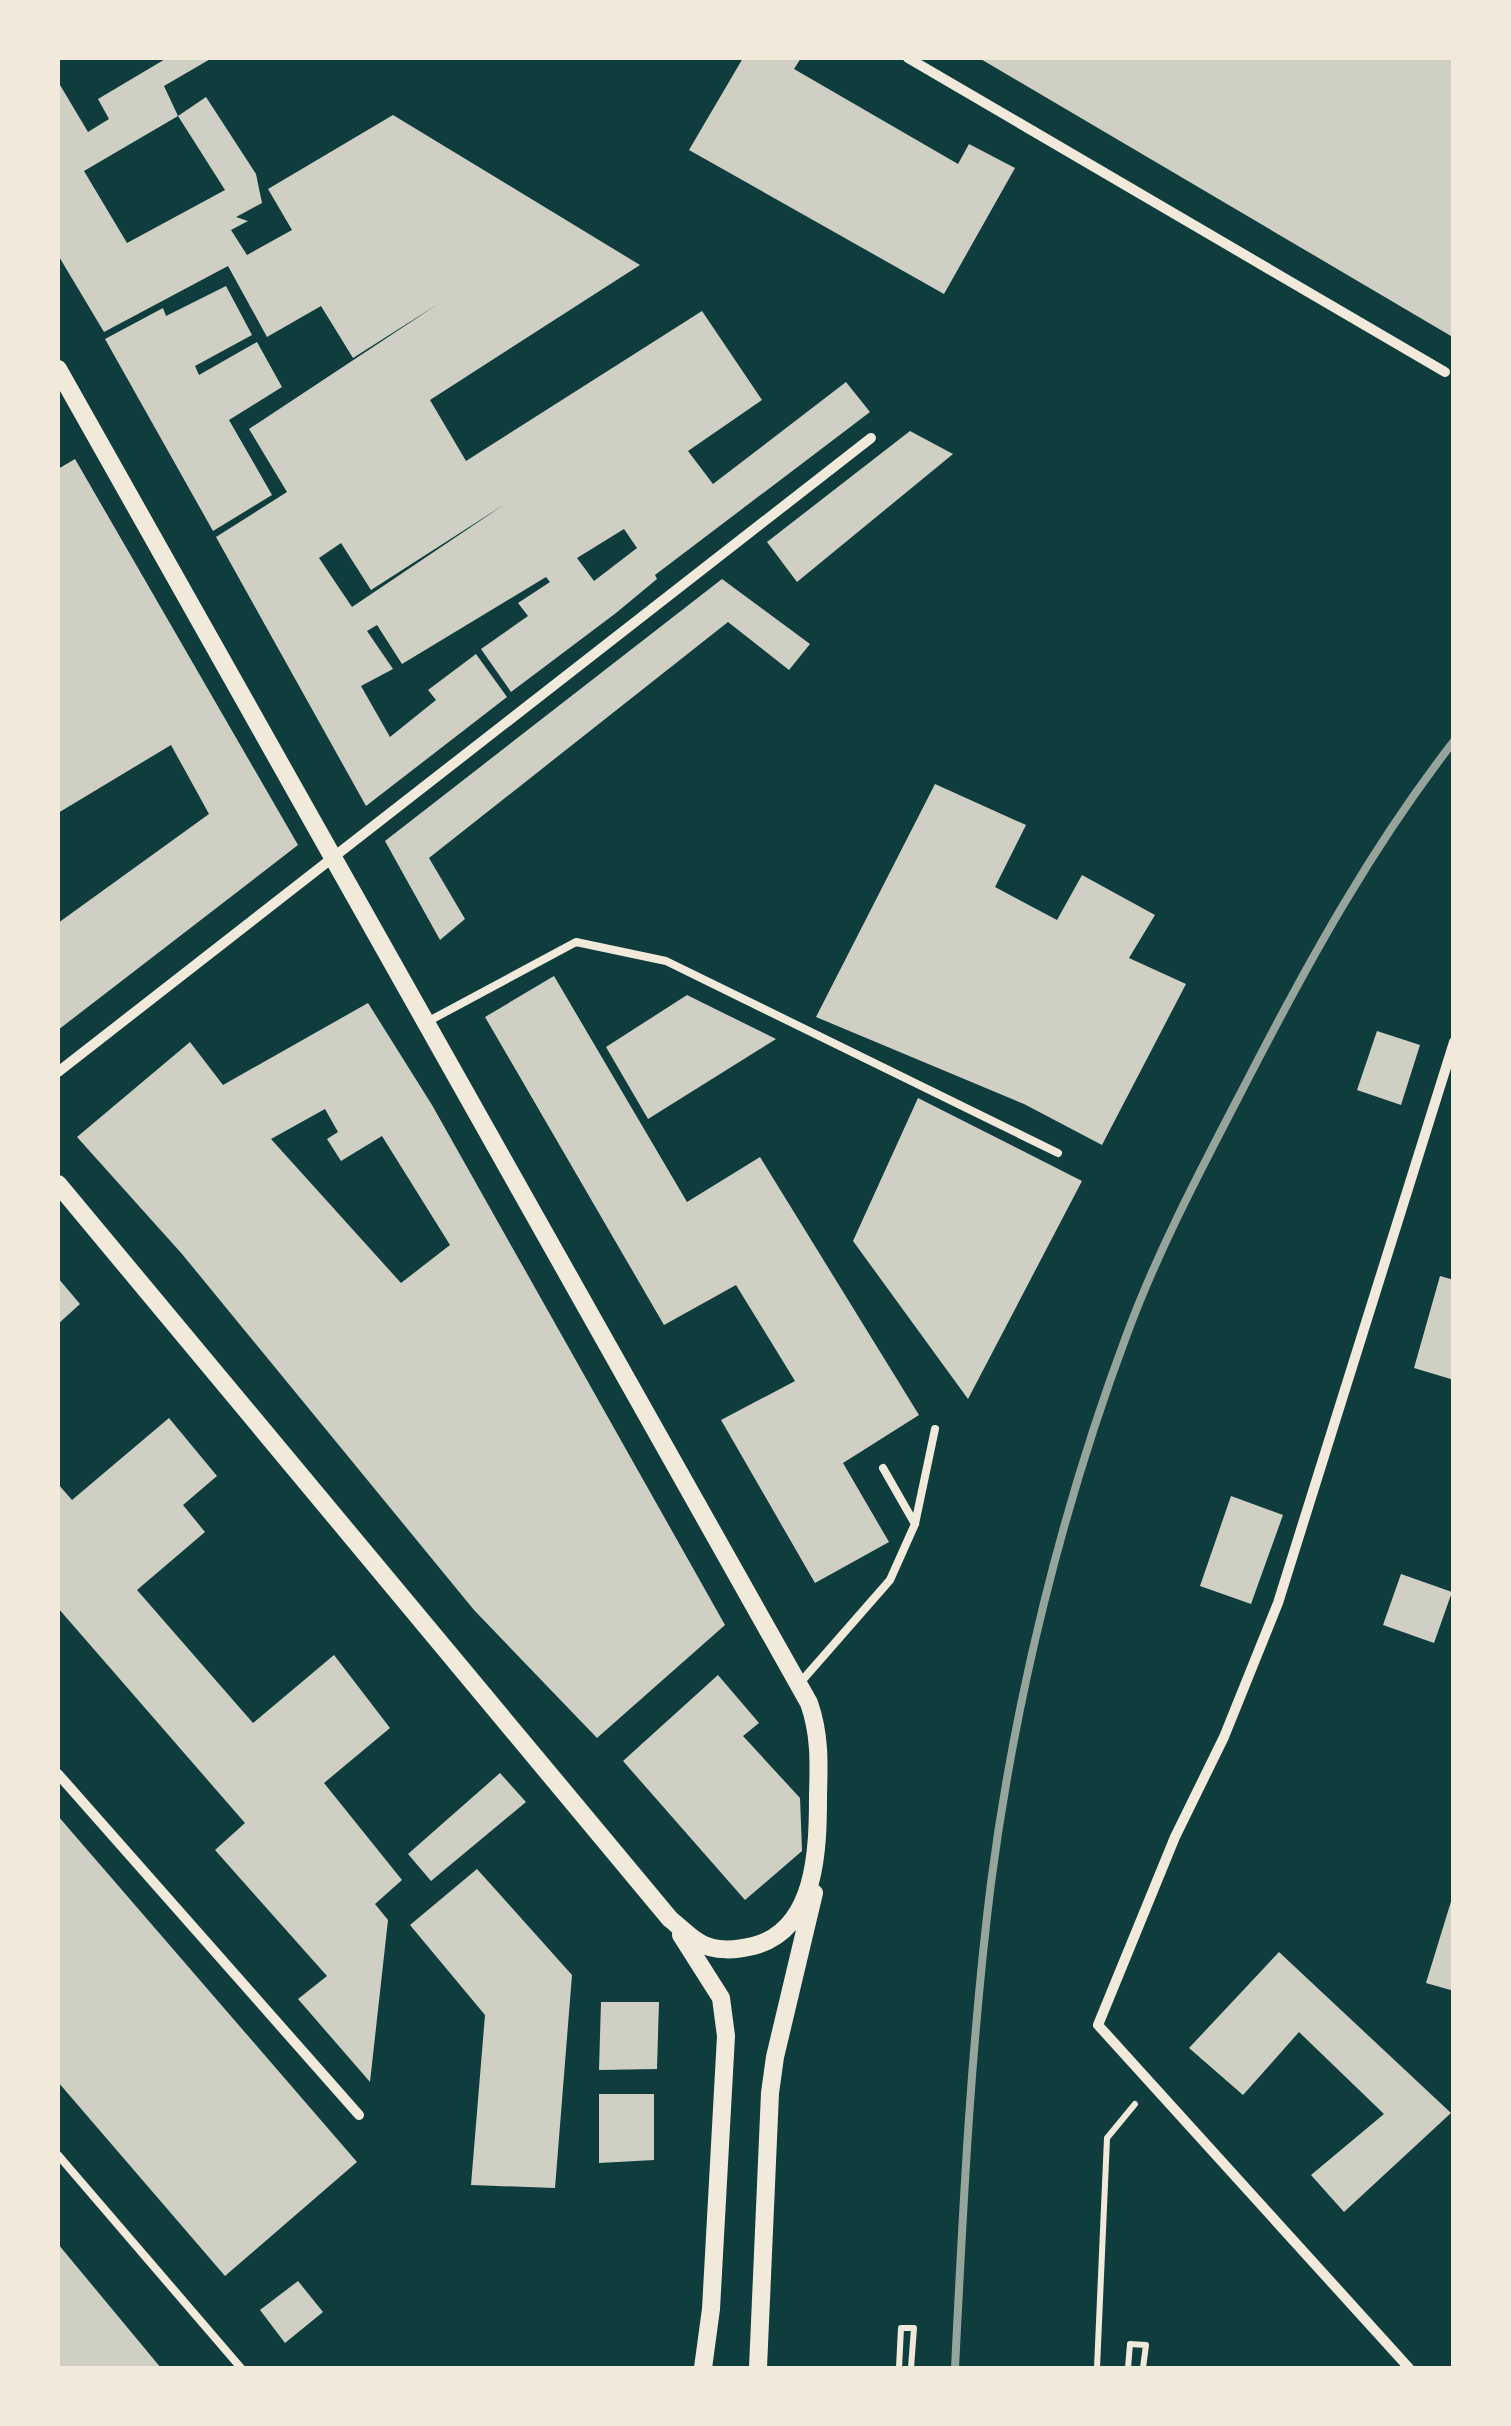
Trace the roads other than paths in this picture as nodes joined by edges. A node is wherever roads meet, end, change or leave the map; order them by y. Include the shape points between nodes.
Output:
1 (908, 58) edge
2 (58, 369) edge
3 (1445, 372) dead end
4 (872, 438) dead end
5 (334, 856) junction
6 (427, 1022) junction
7 (1454, 1042) edge
8 (58, 1072) edge
9 (1058, 1153) dead end
10 (58, 1184) edge
11 (935, 1429) dead end
12 (882, 1468) dead end
13 (914, 1524) junction
14 (800, 1684) junction
15 (58, 1774) edge
16 (818, 1853) junction
17 (670, 1919) junction
18 (359, 2115) dead end
19 (58, 2155) edge
20 (241, 2368) edge
21 (703, 2368) edge
22 (758, 2368) edge
23 (1409, 2368) edge

1 - 3 street
2 - 5 street
4 - 5 street
5 - 6 street
5 - 8 street
6 - 9 lane via 576,942 666,961
6 - 14 street
7 - 23 street via 1278,1603 1098,2025
10 - 17 street
11 - 13 lane
12 - 13 lane
13 - 14 lane via 890,1580
14 - 16 street via 818,1726
15 - 18 street
16 - 17 street via 792,1922 767,1942 736,1950 702,1945
16 - 22 street via 770,2093
17 - 21 street via 721,1998 726,2036
19 - 20 lane

